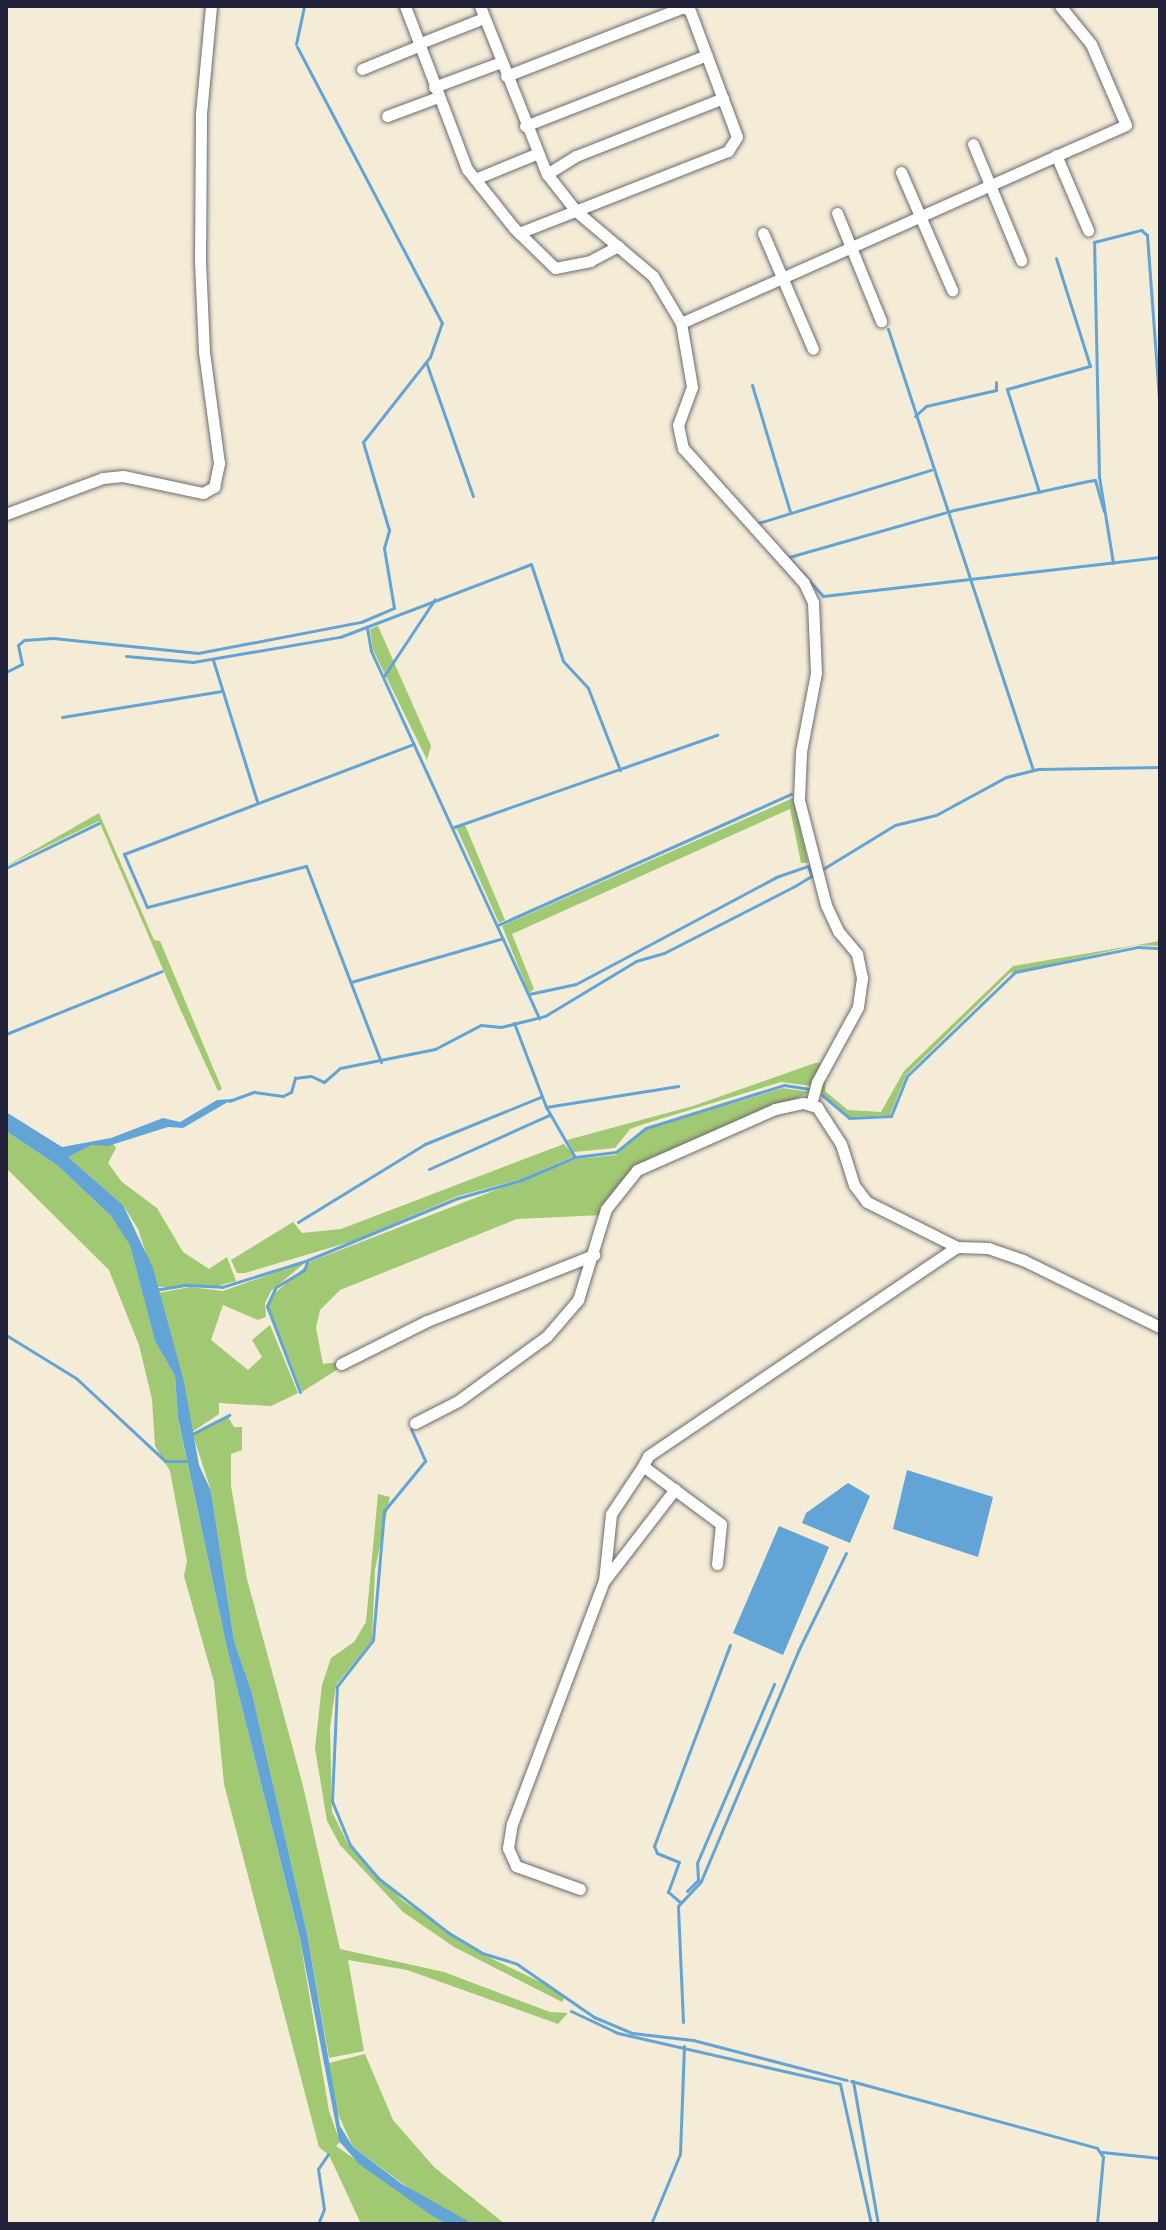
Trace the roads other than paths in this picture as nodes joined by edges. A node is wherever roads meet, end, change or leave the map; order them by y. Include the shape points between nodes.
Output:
1 (211, 6) edge
2 (405, 6) edge
3 (1060, 6) edge
4 (482, 12) edge
5 (418, 45) junction
6 (707, 55) junction
7 (501, 62) junction
8 (362, 69) dead end
9 (506, 76) junction
10 (436, 92) junction
11 (723, 98) junction
12 (387, 116) dead end
13 (525, 126) junction
14 (973, 144) dead end
15 (536, 154) junction
16 (1056, 155) junction
17 (901, 172) dead end
18 (547, 174) junction
19 (475, 179) junction
20 (990, 184) junction
21 (576, 211) junction
22 (837, 213) dead end
23 (920, 215) junction
24 (1088, 230) dead end
25 (519, 233) junction
26 (763, 233) dead end
27 (618, 246) junction
28 (851, 247) junction
29 (1021, 260) dead end
30 (782, 277) junction
31 (952, 290) dead end
32 (881, 321) dead end
33 (681, 323) junction
34 (813, 349) dead end
35 (6, 514) edge
36 (811, 1104) junction
37 (957, 1247) junction
38 (594, 1255) junction
39 (1160, 1327) edge
40 (341, 1364) dead end
41 (415, 1423) dead end
42 (643, 1466) junction
43 (675, 1489) junction
44 (717, 1564) dead end
45 (604, 1581) junction
46 (580, 1889) dead end

1 - 35 street via 201,114 200,262 204,352 219,463 214,487 203,493 123,476 103,478
2 - 5 street
3 - 16 street via 1091,44 1126,125
4 - 5 street
4 - 7 street
5 - 8 street
5 - 10 street
6 - 9 street via 690,11 682,7
6 - 11 street
6 - 13 street
7 - 9 street
7 - 10 street
9 - 13 street
10 - 12 street
10 - 19 street
11 - 18 street via 576,156
11 - 21 street via 737,137 728,151
13 - 15 street
14 - 20 street
15 - 18 street
15 - 19 street
16 - 20 street
16 - 24 street
17 - 23 street
18 - 21 street
19 - 25 street
20 - 23 street
20 - 29 street
21 - 25 street
21 - 27 street
22 - 28 street
23 - 28 street
23 - 31 street
25 - 27 street via 555,268 590,261
26 - 30 street
27 - 33 street via 653,276
28 - 30 street
28 - 32 street
30 - 33 street
30 - 34 street
33 - 36 street via 692,387 678,425 683,448 804,583 813,602 816,673 797,783 817,872 834,924 861,963 862,990
36 - 37 street via 836,1134 854,1185 867,1202
36 - 38 street via 775,1109 637,1170 606,1209
37 - 39 street via 988,1248 1023,1260
37 - 42 street via 652,1451
38 - 40 street via 427,1321
38 - 41 street via 578,1300 547,1336 458,1401
42 - 43 street
42 - 45 street via 611,1514
43 - 44 street via 721,1524
43 - 45 street
45 - 46 street via 518,1806 508,1848 516,1866

